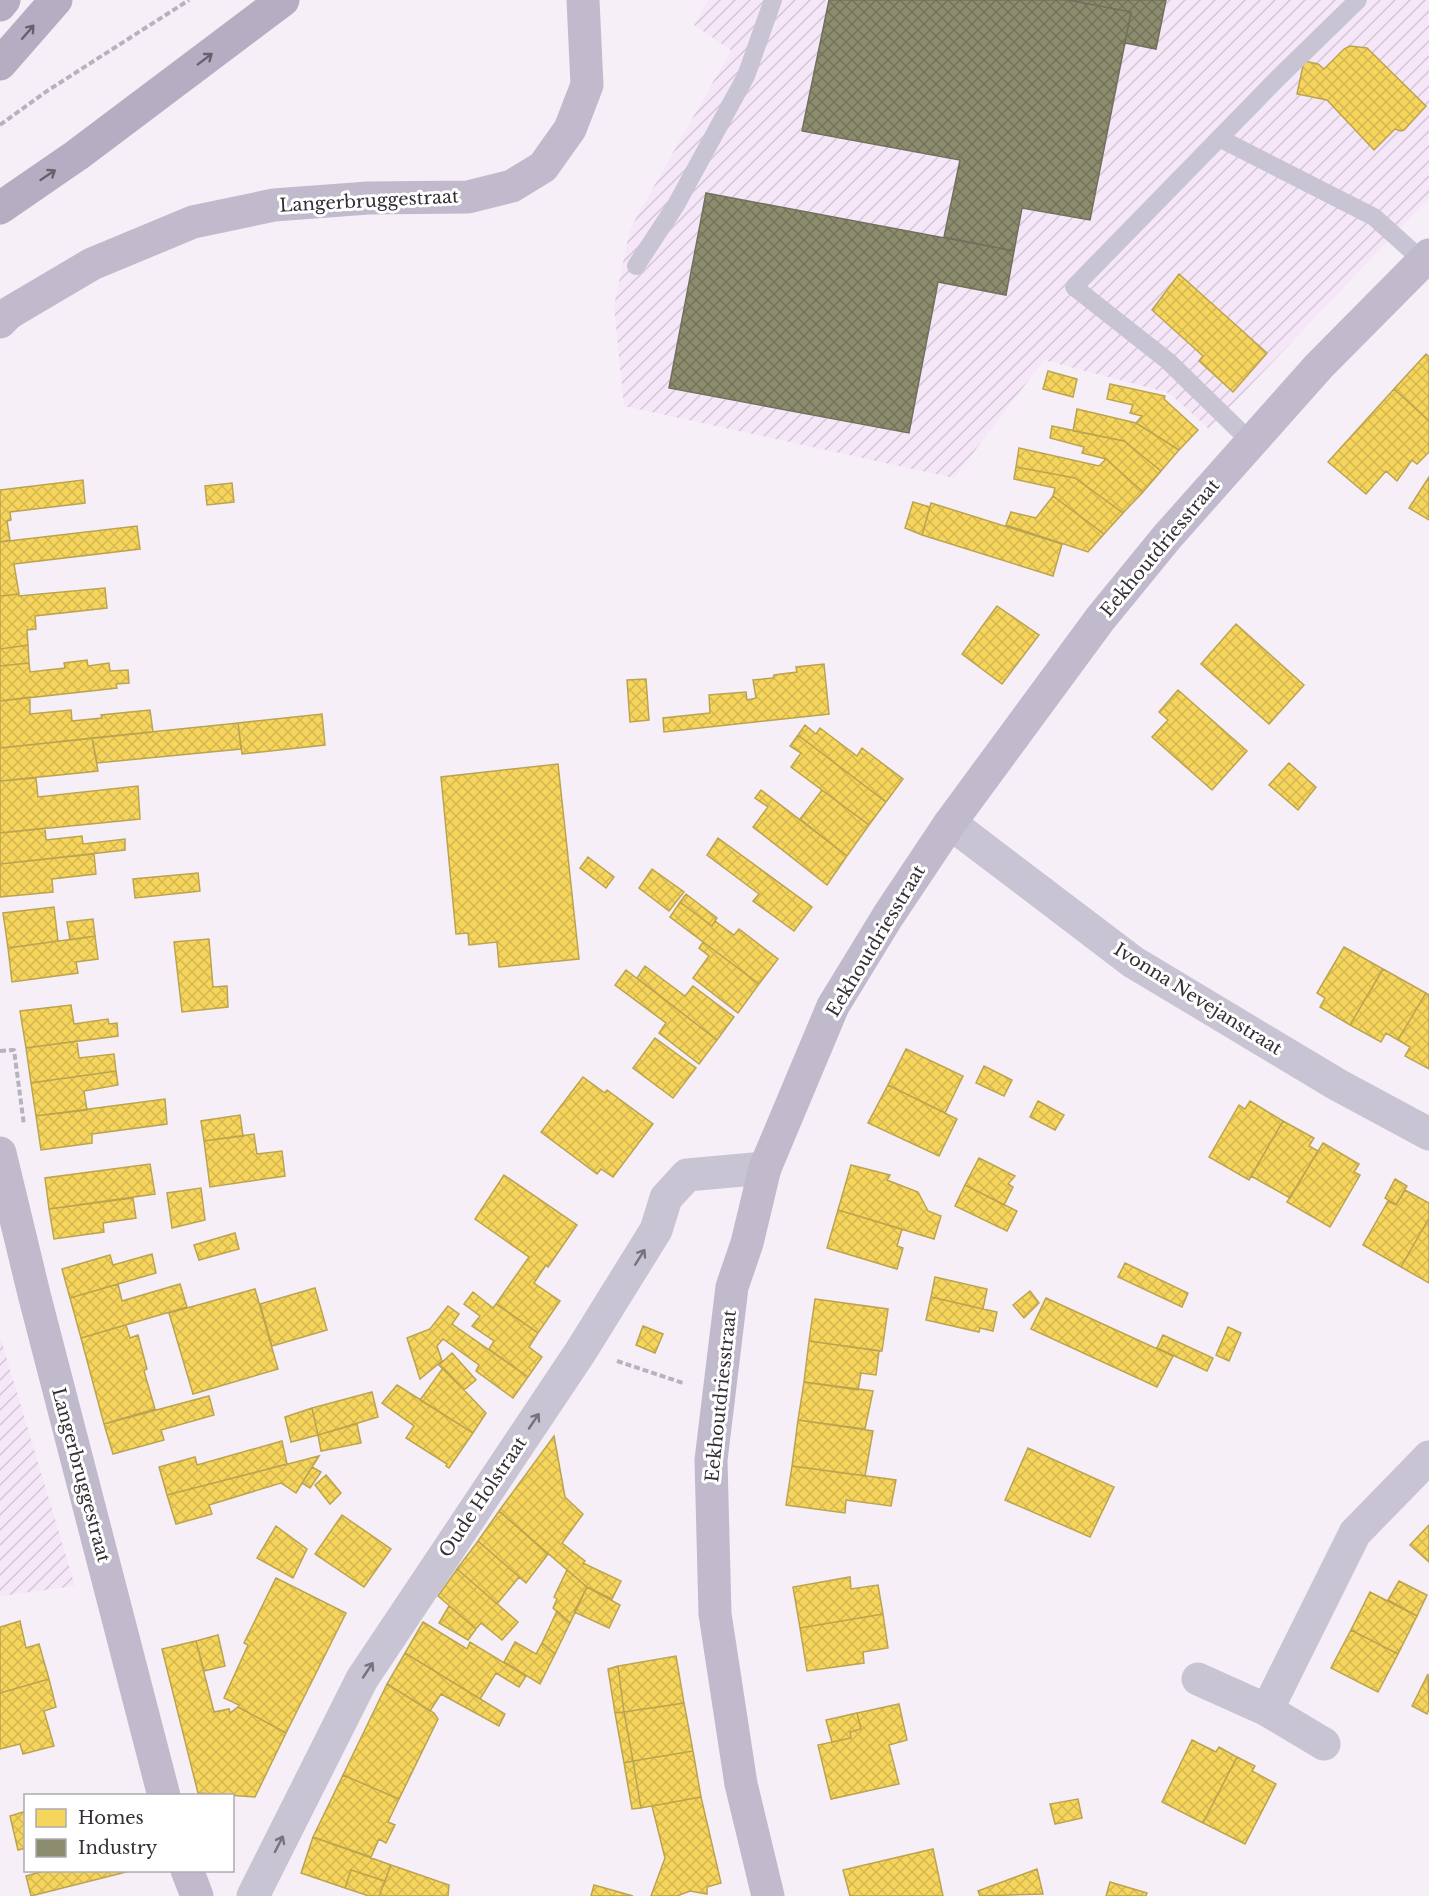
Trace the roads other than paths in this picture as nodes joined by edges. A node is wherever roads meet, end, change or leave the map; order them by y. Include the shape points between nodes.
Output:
1 (4, 0) edge
2 (56, 0) edge
3 (283, 0) edge
4 (583, 0) edge
5 (773, 0) edge
6 (1358, 0) edge
7 (0, 4) edge
8 (0, 64) edge
9 (1219, 138) junction
10 (0, 208) edge
11 (1426, 258) edge
12 (636, 266) dead end
13 (0, 322) edge
14 (1251, 442) junction
15 (950, 823) junction
16 (1429, 1134) edge
17 (2, 1163) edge
18 (765, 1168) junction
19 (1429, 1457) edge
20 (1198, 1679) dead end
21 (1267, 1710) junction
22 (1324, 1744) dead end
23 (163, 1794) edge
24 (188, 1872) edge
25 (197, 1896) edge
26 (253, 1896) edge
27 (768, 1896) edge

1 - 7 highway
8 -> 2 highway
10 -> 3 highway
4 - 13 street, Langerbruggestraat via 587,85 570,129 543,167 512,186 468,197 369,198 274,205 194,222 92,264
5 - 12 lane via 746,76 676,205
6 - 9 lane
9 - 11 lane via 1374,218
9 - 14 lane via 1074,287 1168,361
11 - 14 street, Eekhoutdriesstraat via 1319,366
14 - 15 street, Eekhoutdriesstraat via 1100,619
15 - 16 street, Ivonna Nevejanstraat via 1133,962 1338,1085
15 - 18 street, Eekhoutdriesstraat via 833,1006
17 - 23 street, Langerbruggestraat
26 -> 18 street, Oude Holstraat via 362,1678 581,1351 656,1230 666,1198 687,1175
18 - 27 street, Eekhoutdriesstraat via 732,1287 711,1460 715,1614 741,1784
19 - 21 street via 1355,1533
20 - 21 street
21 - 22 street
24 - 25 street

